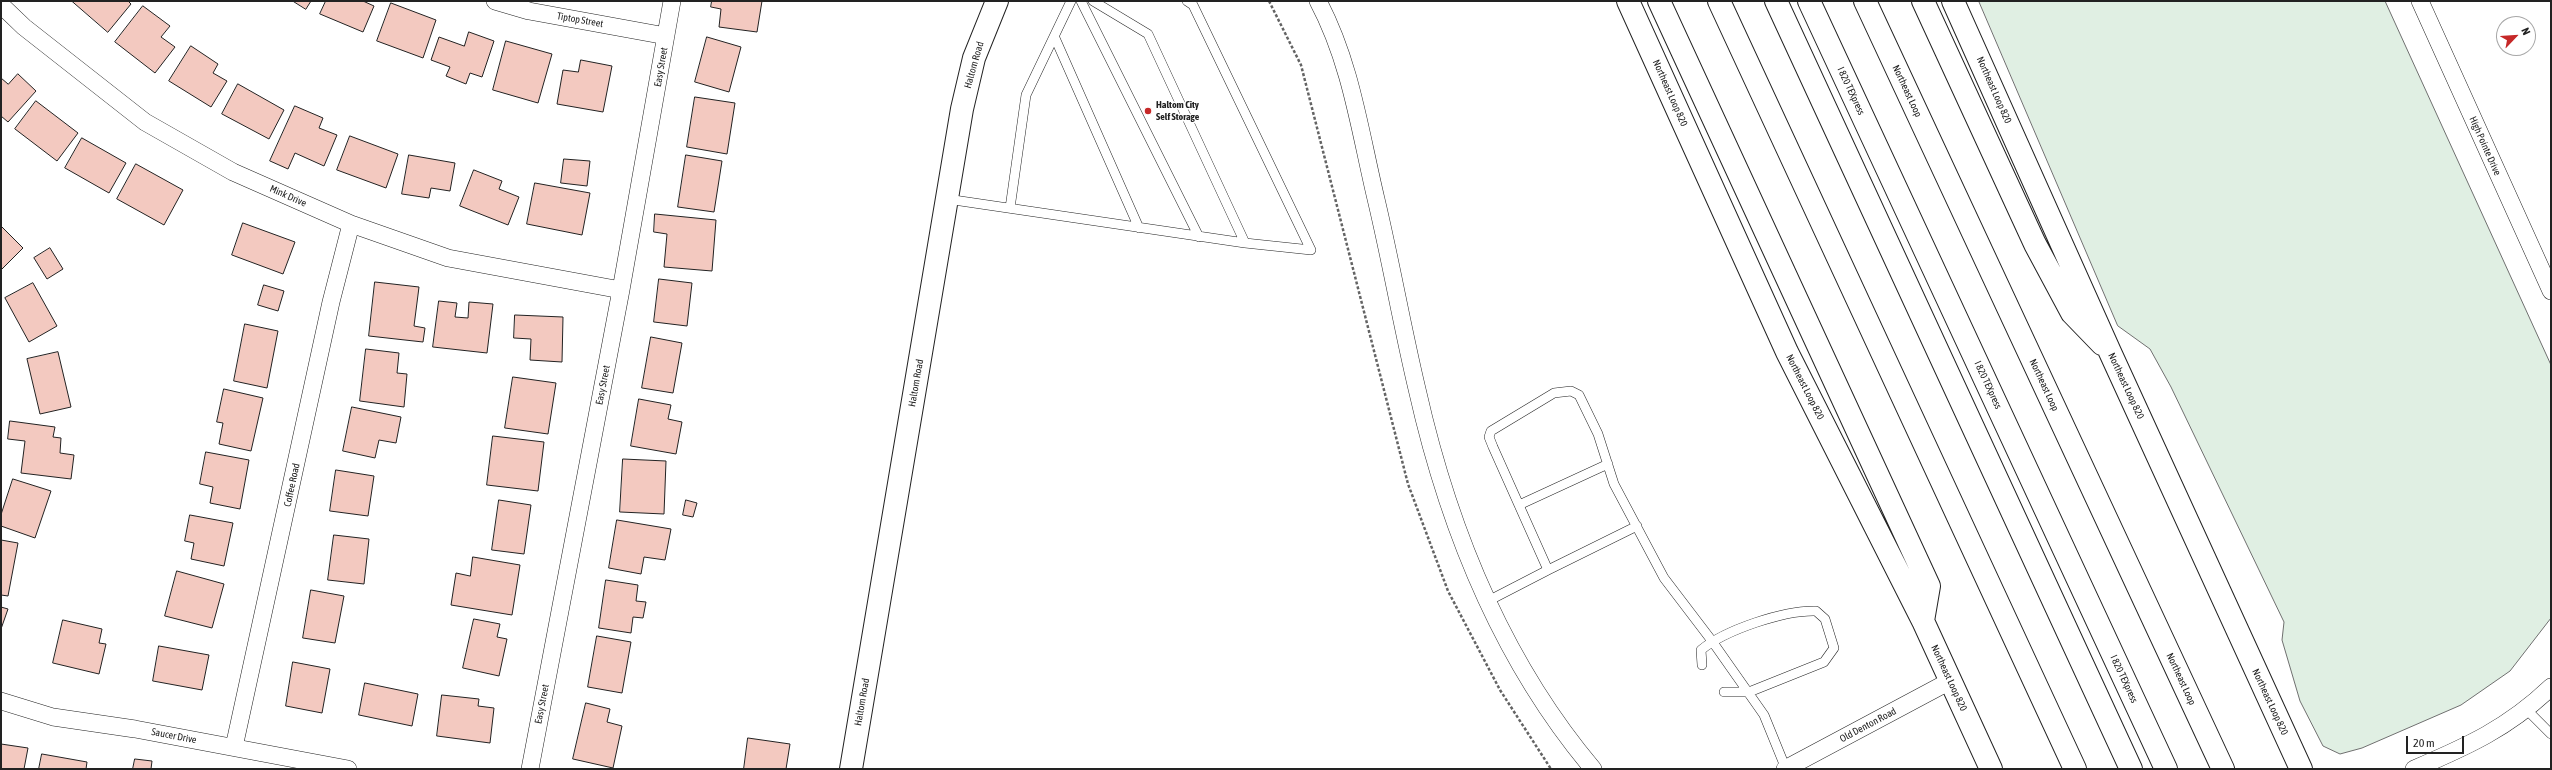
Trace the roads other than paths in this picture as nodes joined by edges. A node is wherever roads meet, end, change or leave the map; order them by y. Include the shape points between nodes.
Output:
1 (495, 1) edge
2 (672, 1) edge
3 (997, 1) edge
4 (1071, 1) edge
5 (1081, 1) edge
6 (1092, 1) edge
7 (1187, 1) edge
8 (1318, 1) edge
9 (1628, 1) edge
10 (1659, 1) edge
11 (1719, 1) edge
12 (1776, 1) edge
13 (1809, 1) edge
14 (1865, 1) edge
15 (1923, 1) edge
16 (1954, 1) edge
17 (2420, 1) edge
18 (1, 5) edge
19 (666, 36) junction
20 (1055, 38) junction
21 (947, 199) junction
22 (1010, 208) junction
23 (351, 224) junction
24 (1139, 228) junction
25 (1199, 236) junction
26 (1244, 243) junction
27 (621, 290) junction
28 (2551, 292) edge
29 (2110, 352) junction
30 (1608, 464) junction
31 (1519, 505) junction
32 (1637, 526) junction
33 (1548, 570) junction
34 (1486, 602) junction
35 (1923, 621) junction
36 (1712, 641) junction
37 (1702, 665) dead end
38 (1950, 681) junction
39 (2551, 687) edge
40 (1724, 692) dead end
41 (1749, 692) junction
42 (1, 701) edge
43 (2527, 710) junction
44 (2551, 734) edge
45 (234, 747) junction
46 (348, 769) edge
47 (530, 769) edge
48 (850, 769) edge
49 (1593, 769) edge
50 (1786, 769) edge
51 (1991, 769) edge
52 (2075, 769) edge
53 (2131, 769) edge
54 (2166, 769) edge
55 (2223, 769) edge
56 (2301, 769) edge
57 (2414, 769) edge

1 - 19 street, Tiptop Street via 529,11
2 - 19 street, Easy Street
3 - 21 main road, Haltom Road via 974,58 962,109
4 - 20 lane
5 - 25 lane
6 - 26 lane via 1148,34
7 - 26 lane via 1193,5 1311,250
8 - 34 street via 1334,30 1351,83 1417,391 1444,491
9 - 35 main road, Northeast Loop 820 via 1787,352
10 - 35 main road via 1929,586
11 - 52 main road
12 - 53 main road
13 - 54 main road, I 820 TEXpress
14 - 55 main road, Northeast Loop
15 - 29 main road via 2035,244 2072,314
16 - 29 main road, Northeast Loop 820
17 - 28 street, High Pointe Drive
18 - 23 street, Mink Drive via 24,27 145,122 233,172
19 - 27 street, Easy Street
20 - 22 lane via 1038,67 1026,95
20 - 24 lane
21 - 22 lane
21 - 48 main road, Haltom Road
22 - 24 lane
23 - 27 street, Mink Drive via 448,258
23 - 45 street, Coffee Road via 331,302
24 - 25 lane
25 - 26 lane
27 - 47 street, Easy Street
29 - 56 main road, Northeast Loop 820
30 - 31 lane
30 - 31 lane via 1598,434 1579,395 1571,391 1554,393 1491,430 1493,447
30 - 32 lane via 1614,484
31 - 33 lane
32 - 33 lane
32 - 36 lane via 1664,578
33 - 34 lane
34 - 49 street via 1522,673 1565,737
35 - 38 main road, Northeast Loop 820
36 - 37 lane via 1702,650
36 - 41 lane
36 - 41 lane via 1787,614 1816,611 1825,619 1834,648 1824,662
38 - 50 street, Old Denton Road
38 - 51 main road, Northeast Loop 820
39 - 43 street
40 - 41 lane
41 - 50 lane via 1764,715
42 - 45 street, Saucer Drive via 53,717
43 - 44 lane
43 - 57 street via 2486,736
45 - 46 street, Saucer Drive

